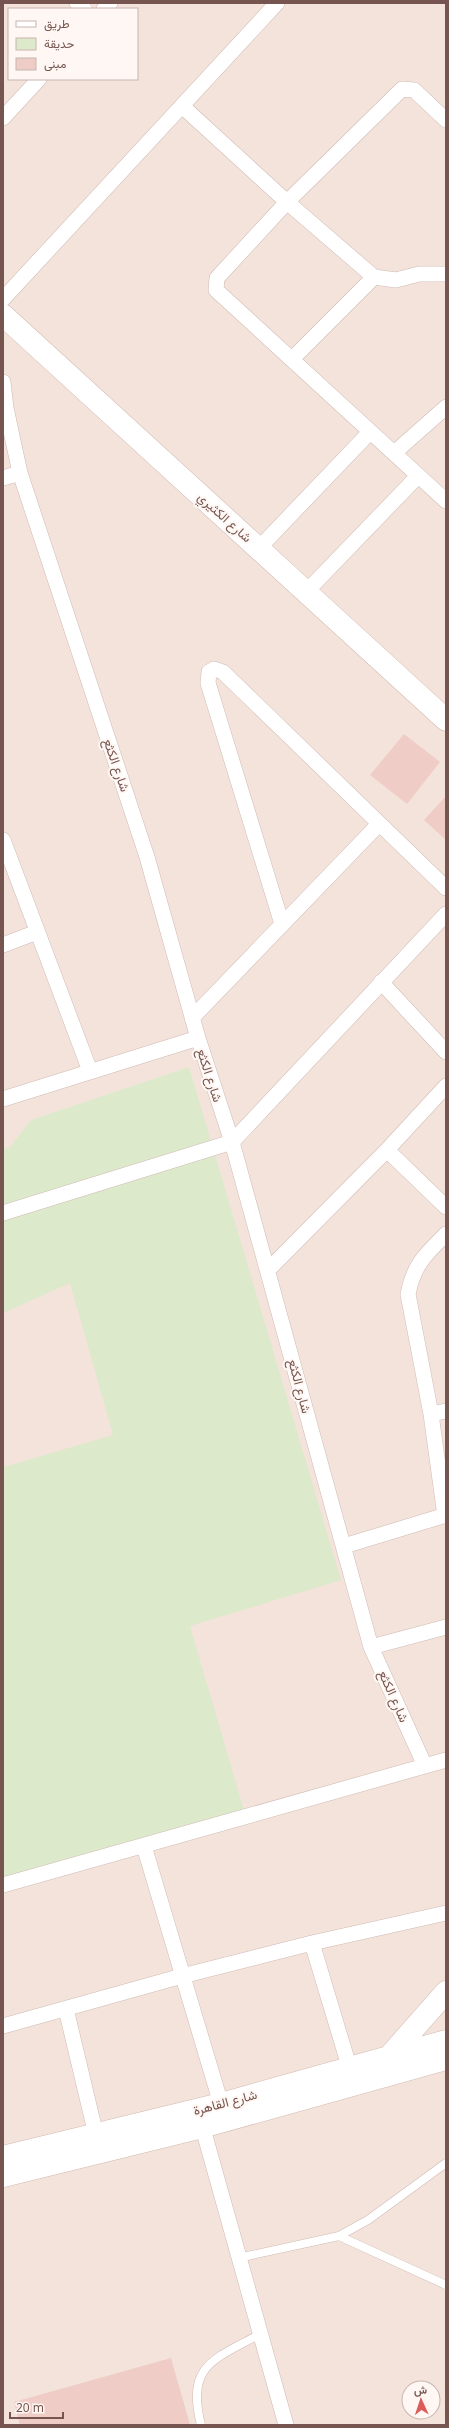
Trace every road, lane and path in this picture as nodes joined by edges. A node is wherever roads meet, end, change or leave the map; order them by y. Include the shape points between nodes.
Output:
1 (277, 3) edge
2 (38, 80) edge
3 (182, 106) junction
4 (3, 118) edge
5 (446, 120) edge
6 (287, 202) junction
7 (446, 274) edge
8 (374, 277) junction
9 (3, 299) edge
10 (3, 315) edge
11 (292, 360) junction
12 (3, 382) edge
13 (446, 407) edge
14 (370, 432) junction
15 (394, 453) junction
16 (20, 473) junction
17 (418, 476) junction
18 (3, 478) edge
19 (446, 501) edge
20 (258, 548) junction
21 (306, 592) junction
22 (446, 720) edge
23 (379, 824) junction
24 (3, 840) edge
25 (446, 888) edge
26 (446, 914) edge
27 (282, 924) junction
28 (38, 932) junction
29 (3, 945) edge
30 (381, 982) junction
31 (192, 1018) junction
32 (198, 1038) junction
33 (446, 1052) edge
34 (90, 1071) junction
35 (446, 1086) edge
36 (3, 1099) edge
37 (232, 1142) junction
38 (387, 1150) junction
39 (446, 1207) edge
40 (3, 1213) edge
41 (446, 1234) edge
42 (268, 1270) junction
43 (446, 1411) edge
44 (431, 1414) junction
45 (445, 1516) edge
46 (344, 1546) junction
47 (446, 1627) edge
48 (372, 1647) junction
49 (446, 1760) edge
50 (425, 1766) junction
51 (144, 1846) junction
52 (3, 1885) edge
53 (446, 1913) edge
54 (312, 1943) junction
55 (182, 1976) junction
56 (446, 1992) edge
57 (66, 2009) junction
58 (3, 2026) edge
59 (446, 2041) edge
60 (389, 2057) junction
61 (446, 2059) edge
62 (359, 2077) junction
63 (221, 2104) junction
64 (200, 2118) junction
65 (96, 2135) junction
66 (3, 2157) edge
67 (446, 2163) edge
68 (3, 2176) edge
69 (339, 2236) junction
70 (238, 2258) junction
71 (446, 2285) edge
72 (260, 2334) junction
73 (201, 2425) edge
74 (286, 2425) edge

1 - 3 street
2 - 4 street
3 - 6 street
3 - 9 street
5 - 6 street via 414,90 402,89
6 - 8 street
6 - 11 street via 217,278 215,284 216,290
7 - 8 street via 419,274 396,280
8 - 11 street
10 - 20 street, شارع الكثيري
11 - 14 street
12 - 16 street, شارع الكثع
13 - 15 street
14 - 15 street
14 - 20 street
15 - 17 street
16 - 18 street
16 - 31 street, شارع الكثع via 148,857
17 - 19 street
17 - 21 street
20 - 21 street, شارع الكثيري
21 - 22 street, شارع الكثيري
23 - 25 street
23 - 27 street
23 - 27 street via 223,672 214,669 208,672 208,683
24 - 28 street
26 - 30 street
27 - 31 street
28 - 29 street
28 - 34 street
30 - 33 street
30 - 37 street
31 - 32 street, شارع الكثع
32 - 34 street
32 - 37 street, شارع الكثع
34 - 36 street
35 - 38 street
37 - 40 street
37 - 42 street, شارع الكثع
38 - 39 street
38 - 42 street
41 - 44 street via 418,1262 408,1294
42 - 46 street, شارع الكثع
43 - 44 street
44 - 45 street
45 - 46 street
46 - 48 street, شارع الكثع
47 - 48 street
48 - 50 street, شارع الكثع
49 - 50 street
50 - 51 street
51 - 52 street
51 - 55 street
53 - 54 street
54 - 55 street
54 - 62 street
55 - 57 street
55 - 63 street
56 - 60 street
57 - 58 street
57 - 65 street
59 - 60 street
60 - 62 street
61 - 62 street, شارع القاهرة
62 - 63 street, شارع القاهرة
62 - 64 street, شارع القاهرة
63 - 64 street, شارع القاهرة
64 - 65 street, شارع القاهرة
64 - 68 street, شارع القاهرة
64 - 70 street
65 - 66 street, شارع القاهرة
67 - 69 lane via 368,2220
69 - 70 lane
69 - 71 lane
70 - 72 street
72 - 73 lane via 218,2357 200,2374 195,2394
72 - 74 street

